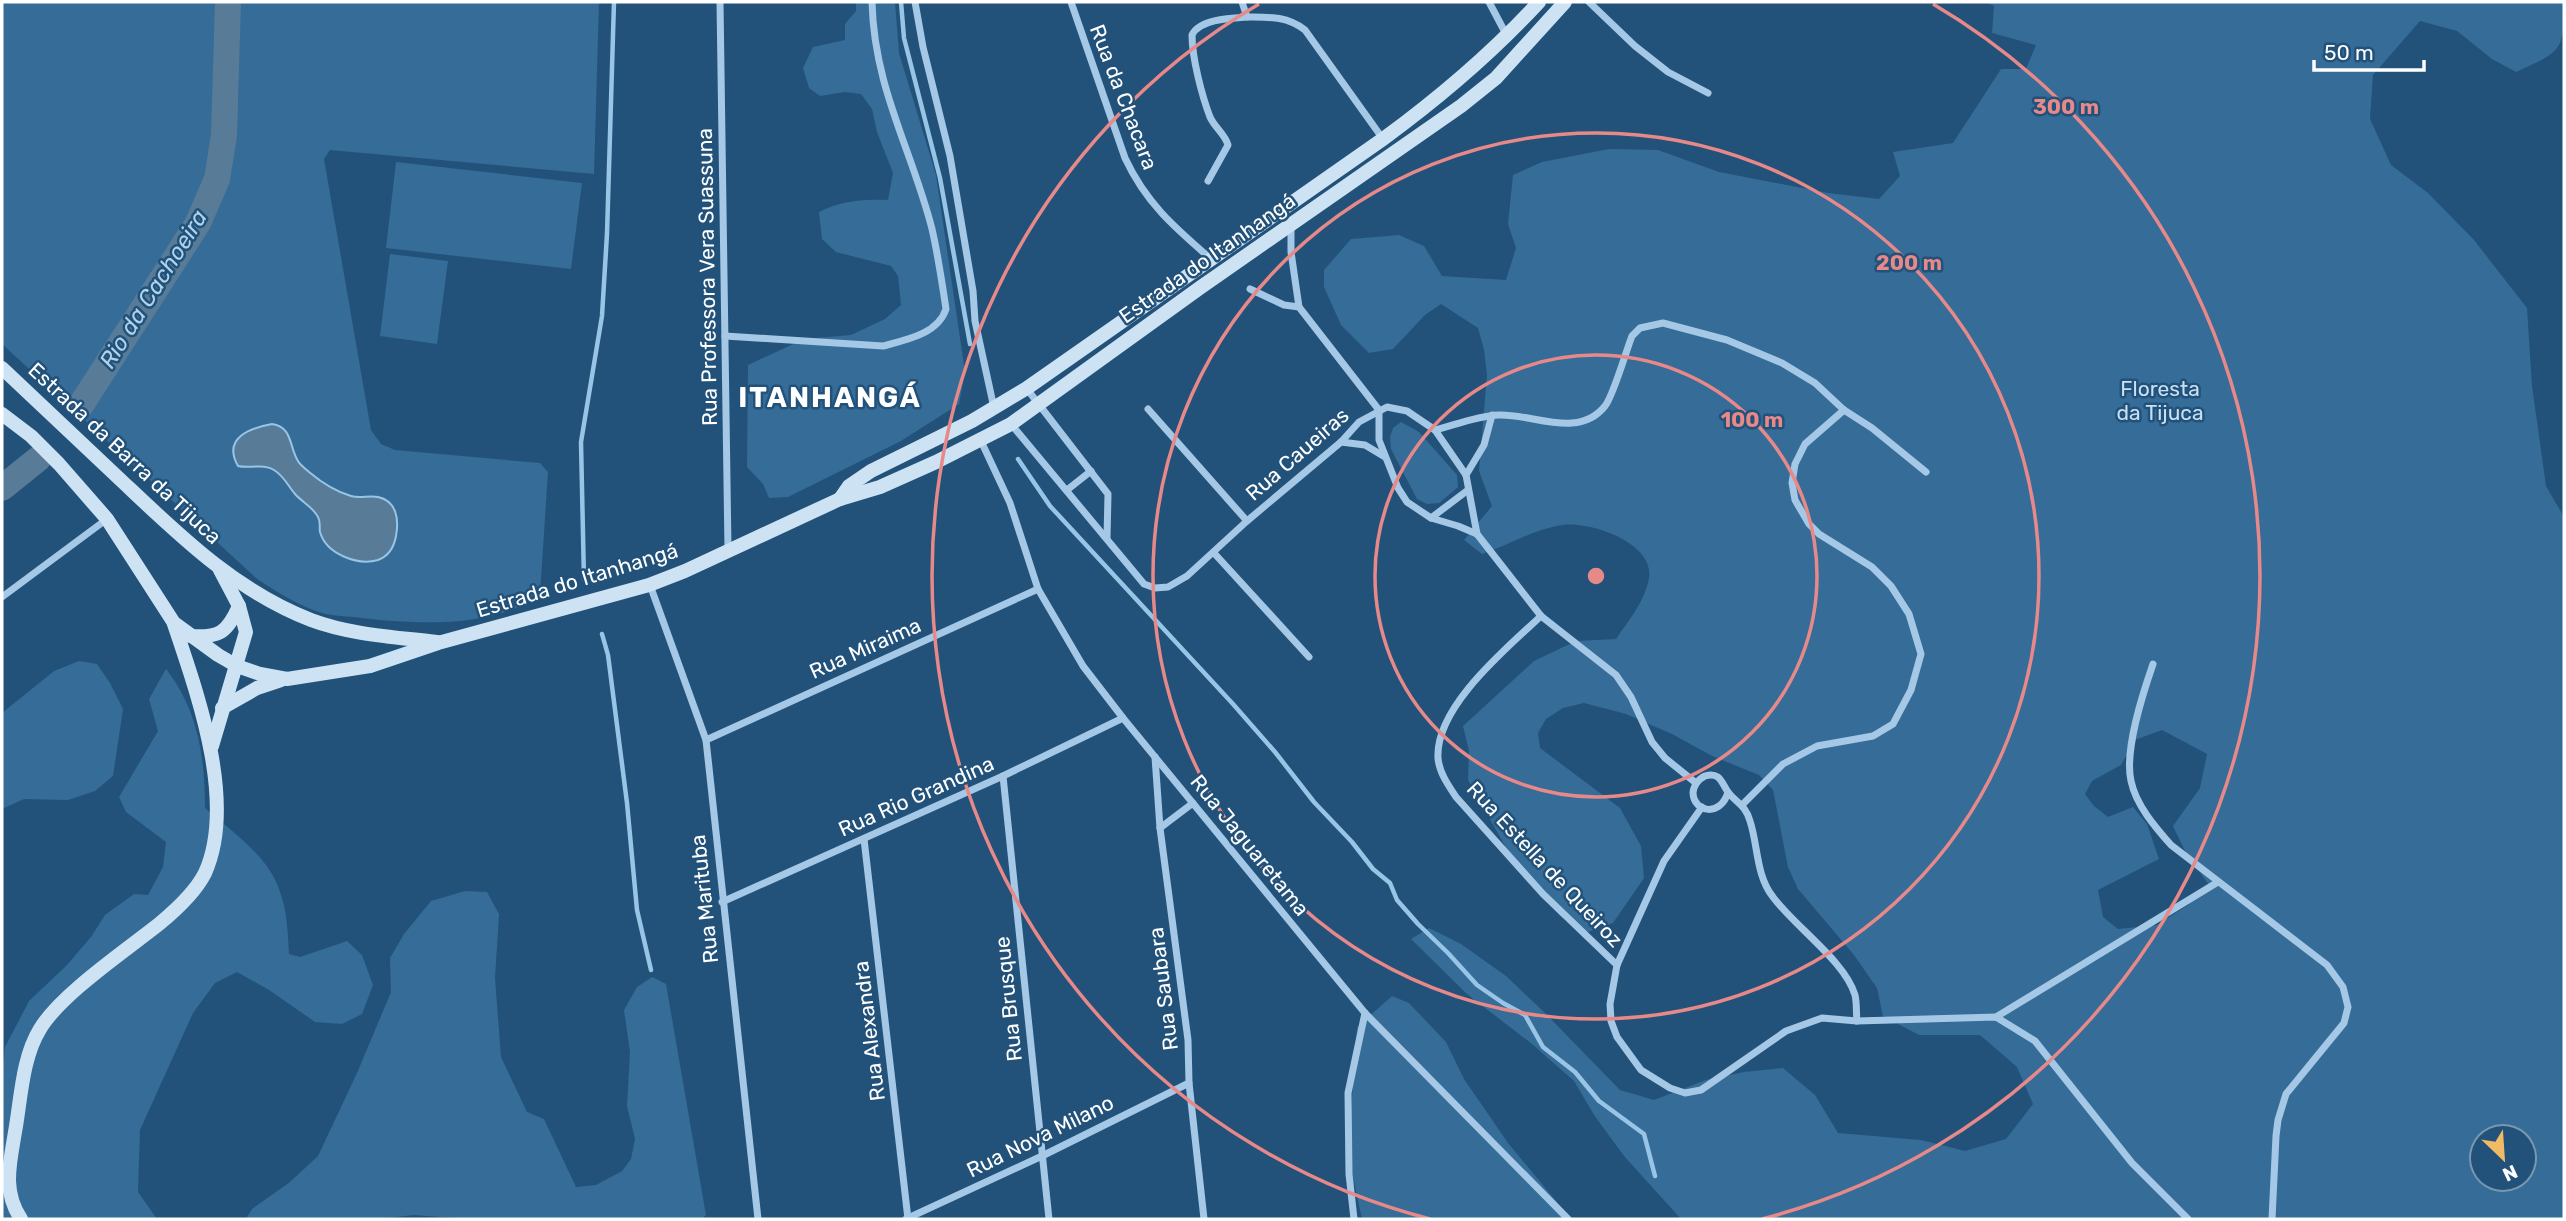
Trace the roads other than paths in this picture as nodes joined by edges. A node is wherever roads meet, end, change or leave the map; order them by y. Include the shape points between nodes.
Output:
1 (720, 2) edge
2 (872, 2) edge
3 (915, 2) edge
4 (1071, 2) edge
5 (1242, 2) edge
6 (1489, 2) edge
7 (1539, 2) edge
8 (1565, 2) edge
9 (1589, 2) edge
10 (1247, 17) junction
11 (1507, 36) junction
12 (1708, 93) dead end
13 (1383, 139) junction
14 (1208, 181) dead end
15 (1291, 225) junction
16 (1211, 259) junction
17 (1250, 289) dead end
18 (1299, 307) junction
19 (724, 335) junction
20 (2, 368) edge
21 (1027, 388) junction
22 (1038, 404) junction
23 (994, 408) junction
24 (1148, 409) dead end
25 (1379, 410) junction
26 (1844, 410) junction
27 (2, 414) edge
28 (1492, 415) junction
29 (1011, 424) junction
30 (1435, 430) junction
31 (981, 441) junction
32 (1340, 442) junction
33 (1386, 457) junction
34 (1091, 471) junction
35 (1926, 472) dead end
36 (1466, 475) junction
37 (1067, 490) junction
38 (1468, 490) junction
39 (840, 499) junction
40 (1431, 518) junction
41 (107, 519) junction
42 (1247, 521) junction
43 (1477, 534) junction
44 (1108, 538) junction
45 (728, 551) junction
46 (1214, 553) junction
47 (219, 569) junction
48 (649, 585) junction
49 (1038, 589) junction
50 (2, 597) edge
51 (239, 606) junction
52 (1541, 616) junction
53 (174, 623) junction
54 (189, 636) junction
55 (438, 643) junction
56 (1309, 657) dead end
57 (2153, 664) dead end
58 (237, 666) junction
59 (287, 679) junction
60 (222, 708) junction
61 (1123, 719) junction
62 (706, 740) junction
63 (212, 747) junction
64 (1155, 755) junction
65 (1003, 776) junction
66 (1696, 783) junction
67 (1728, 792) junction
68 (1193, 803) junction
69 (1743, 804) junction
70 (1702, 807) junction
71 (1160, 828) junction
72 (864, 839) junction
73 (2218, 882) junction
74 (722, 902) junction
75 (1617, 965) junction
76 (1365, 1013) junction
77 (1996, 1017) junction
78 (1857, 1021) junction
79 (1189, 1083) junction
80 (1042, 1156) junction
81 (21, 1219) edge
82 (758, 1219) edge
83 (907, 1219) edge
84 (1049, 1219) edge
85 (1204, 1219) edge
86 (1354, 1219) edge
87 (1568, 1219) edge
88 (2188, 1219) edge
89 (2272, 1219) edge

1 - 19 street, Rua Professora Vera Suassuna
2 - 19 street via 877,56 892,115 932,229 946,309 943,319 908,340 883,346
3 - 23 street via 950,156 975,321
4 - 16 street, Rua da Chacara via 1135,180 1171,225
5 - 10 street
6 - 11 street
7 - 11 main road, Estrada do Itanhangá
8 - 15 main road, Estrada do Itanhangá via 1479,92
9 - 12 street via 1668,72
10 - 13 street via 1282,18 1305,30
10 - 14 street via 1203,25 1192,35 1209,115 1228,145
11 - 13 main road, Estrada do Itanhangá
13 - 16 main road, Estrada do Itanhangá
15 - 18 street
15 - 22 main road, Estrada do Itanhangá
16 - 21 main road, Estrada do Itanhangá
17 - 18 street
18 - 25 street
19 - 45 street, Rua Professora Vera Suassuna
20 - 47 main road, Estrada da Barra da Tijuca
21 - 22 street
21 - 23 main road, Estrada do Itanhangá
22 - 29 main road, Estrada do Itanhangá
22 - 34 street
23 - 39 main road, Estrada do Itanhangá via 872,471 849,486
24 - 42 street
25 - 30 street, Rua Caueiras via 1407,411
25 - 32 street, Rua Caueiras
25 - 33 street via 1379,440
26 - 28 street via 1815,383 1782,363 1727,340 1663,323 1640,328 1632,336 1606,405 1585,419 1558,424
26 - 35 street
26 - 69 street via 1805,444 1795,464 1795,499 1819,534 1872,567 1891,586 1909,614 1921,654 1911,690 1893,724 1873,736 1817,746 1783,764
27 - 41 main road via 59,464
28 - 30 street
28 - 36 street via 1485,445
29 - 31 main road, Estrada do Itanhangá
29 - 37 street, Rua Caueiras
30 - 36 street, Rua Caueiras
31 - 39 main road, Estrada do Itanhangá via 880,487
31 - 49 street, Rua Jaguaretama via 1010,503
32 - 33 street via 1365,445
32 - 42 street, Rua Caueiras
33 - 40 street via 1407,502
34 - 37 street
34 - 44 street via 1108,494
36 - 38 street, Rua Caueiras
37 - 44 street, Rua Caueiras
38 - 40 street
38 - 43 street, Rua Caueiras
39 - 45 main road, Estrada do Itanhangá
40 - 43 street
41 - 50 street
41 - 53 main road
42 - 46 street, Rua Caueiras
43 - 52 street
44 - 46 street, Rua Caueiras via 1144,584 1155,587 1168,587
45 - 48 main road, Estrada do Itanhangá
46 - 56 street
47 - 51 main road, Estrada da Barra da Tijuca
47 - 55 main road, Estrada da Barra da Tijuca via 312,620 370,635
48 - 55 main road, Estrada do Itanhangá
48 - 62 street, Rua Marituba
49 - 61 street, Rua Jaguaretama via 1083,666
49 - 62 street, Rua Miraima
51 - 54 main road via 233,621 218,635
51 - 58 main road via 246,632
52 - 66 street via 1616,675 1652,742
52 - 75 street, Rua Estella de Queiroz via 1495,660 1448,718 1438,758 1456,797 1543,894
53 - 54 main road
53 - 63 main road
54 - 58 main road
55 - 59 main road via 370,666
57 - 73 street via 2137,714 2130,781 2154,825 2171,845
58 - 59 main road
58 - 60 main road
59 - 60 main road via 257,688
60 - 63 main road
61 - 64 street, Rua Jaguaretama
61 - 65 street, Rua Rio Grandina
62 - 74 street, Rua Marituba
63 - 81 main road via 216,827 204,873 171,914 72,994 38,1031 28,1058 9,1169 10,1199
64 - 68 street, Rua Jaguaretama
64 - 71 street, Rua Saubara
65 - 72 street, Rua Rio Grandina
65 - 80 street, Rua Brusque
66 - 67 street via 1705,776 1716,776
66 - 70 street via 1693,793
67 - 69 street
67 - 70 street via 1716,809
68 - 71 street
68 - 76 street, Rua Jaguaretama
69 - 78 street via 1771,896 1846,977 1855,995
70 - 75 street via 1664,861
71 - 79 street, Rua Saubara via 1188,1040
72 - 74 street, Rua Rio Grandina
72 - 83 street, Rua Alexandra
73 - 77 street
73 - 89 street via 2327,965 2343,987 2348,1007 2344,1023 2286,1094 2276,1136
74 - 82 street, Rua Marituba
75 - 78 street via 1610,1004 1616,1037 1641,1070 1685,1093 1701,1090 1786,1031 1822,1018
76 - 86 street via 1348,1093
76 - 87 street, Rua Jaguaretama
77 - 78 street
77 - 88 street via 2035,1041 2132,1163
79 - 80 street, Rua Nova Milano
79 - 85 street, Rua Saubara
80 - 83 street, Rua Nova Milano
80 - 84 street, Rua Brusque

